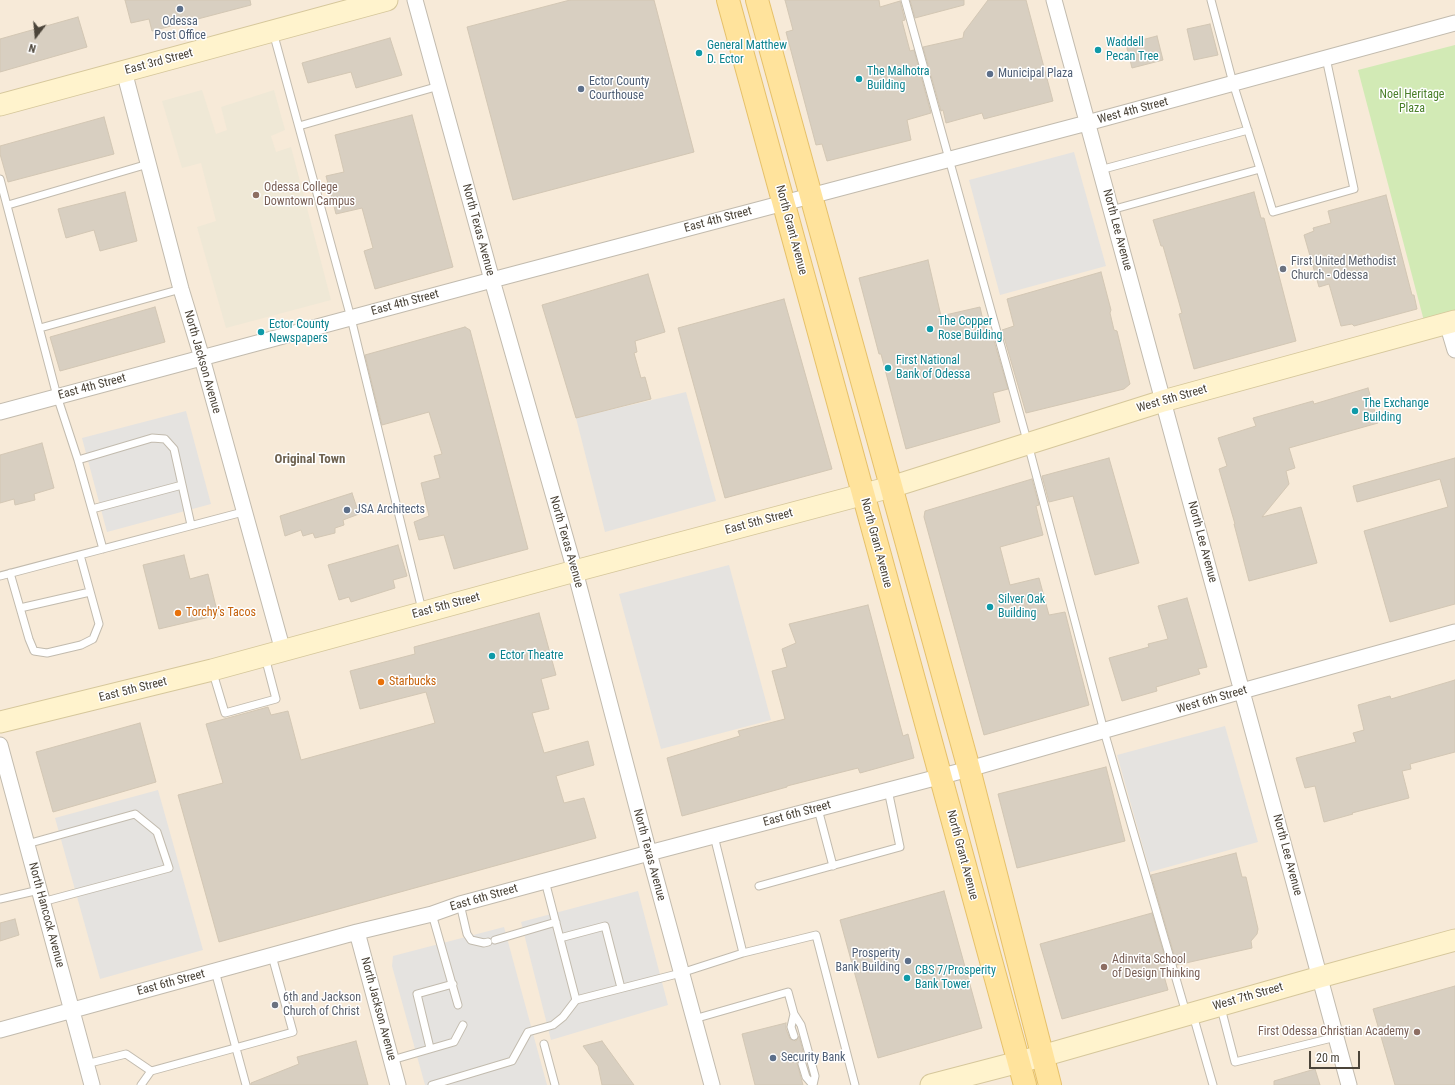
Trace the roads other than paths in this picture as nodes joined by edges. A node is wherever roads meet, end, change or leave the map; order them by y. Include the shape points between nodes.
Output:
1 (387, 0) edge
2 (415, 0) edge
3 (728, 0) edge
4 (757, 0) edge
5 (905, 0) edge
6 (1054, 0) edge
7 (1211, 0) edge
8 (356, 4) edge
9 (1455, 23) edge
10 (273, 31) junction
11 (1326, 58) junction
12 (124, 72) junction
13 (1233, 83) junction
14 (439, 86) junction
15 (0, 105) edge
16 (1088, 123) junction
17 (299, 126) junction
18 (1248, 130) junction
19 (950, 159) junction
20 (148, 164) junction
21 (1260, 169) junction
22 (1100, 170) junction
23 (0, 178) edge
24 (811, 196) junction
25 (784, 203) junction
26 (8, 206) junction
27 (1111, 210) junction
28 (492, 280) junction
29 (181, 289) junction
30 (351, 318) junction
31 (1451, 322) edge
32 (40, 328) junction
33 (1455, 350) edge
34 (202, 358) junction
35 (57, 396) junction
36 (1163, 401) junction
37 (0, 412) edge
38 (1028, 444) junction
39 (78, 460) junction
40 (182, 485) junction
41 (891, 487) junction
42 (863, 495) junction
43 (92, 509) junction
44 (243, 512) junction
45 (191, 525) junction
46 (102, 549) junction
47 (80, 555) junction
48 (575, 571) junction
49 (10, 573) junction
50 (0, 576) edge
51 (90, 592) junction
52 (20, 608) junction
53 (423, 613) junction
54 (1455, 632) edge
55 (274, 653) junction
56 (212, 670) junction
57 (1242, 691) junction
58 (0, 722) edge
59 (1104, 731) junction
60 (0, 745) edge
61 (969, 769) junction
62 (940, 777) junction
63 (888, 790) junction
64 (818, 808) junction
65 (714, 836) junction
66 (27, 844) junction
67 (649, 853) junction
68 (833, 866) junction
69 (545, 881) junction
70 (759, 886) dead end
71 (41, 896) junction
72 (0, 898) edge
73 (460, 904) junction
74 (432, 914) junction
75 (556, 922) junction
76 (357, 932) junction
77 (560, 938) junction
78 (495, 940) dead end
79 (1455, 940) edge
80 (488, 942) dead end
81 (744, 953) junction
82 (272, 956) junction
83 (215, 971) junction
84 (681, 973) junction
85 (1320, 977) junction
86 (452, 984) junction
87 (621, 988) junction
88 (576, 1000) junction
89 (458, 1005) dead end
90 (1220, 1005) junction
91 (72, 1010) junction
92 (794, 1014) junction
93 (1189, 1014) junction
94 (694, 1018) junction
95 (463, 1025) dead end
96 (0, 1030) edge
97 (794, 1036) dead end
98 (1336, 1037) junction
99 (544, 1044) dead end
100 (236, 1048) junction
101 (430, 1048) junction
102 (1042, 1056) junction
103 (392, 1060) junction
104 (1018, 1062) junction
105 (86, 1064) junction
106 (802, 1064) dead end
107 (151, 1070) junction
108 (92, 1085) edge
109 (141, 1085) edge
110 (246, 1085) edge
111 (398, 1085) edge
112 (432, 1085) edge
113 (555, 1085) edge
114 (712, 1085) edge
115 (813, 1085) edge
116 (855, 1085) edge
117 (931, 1085) edge
118 (1025, 1085) edge
119 (1050, 1085) edge
120 (1213, 1085) edge
121 (1349, 1085) edge

1 - 8 street, East 3rd Street
2 - 14 street, North Texas Avenue
3 - 25 main road, North Grant Avenue
4 - 24 main road
5 - 19 lane
6 - 16 street, North Lee Avenue
7 - 13 lane
8 - 10 street, East 3rd Street
9 - 11 street, West 4th Street
10 - 12 street, East 3rd Street
10 - 17 lane
11 - 13 street, West 4th Street
11 - 21 lane via 1354,189 1273,212
12 - 15 street, East 3rd Street
12 - 20 street, North Jackson Avenue
13 - 16 street, West 4th Street
13 - 18 lane
14 - 17 lane
14 - 28 street, North Texas Avenue
16 - 19 street, West 4th Street
16 - 22 street, North Lee Avenue
17 - 30 lane
18 - 21 lane
18 - 22 lane
19 - 24 street, West 4th Street
19 - 38 lane
20 - 26 lane
20 - 29 street, North Jackson Avenue
21 - 27 lane
22 - 27 street, North Lee Avenue
23 - 26 lane
24 - 25 street, East 4th Street
24 - 41 main road
25 - 28 street, East 4th Street
25 - 42 main road, North Grant Avenue
26 - 32 lane
27 - 36 street, North Lee Avenue
28 - 30 street, East 4th Street
28 - 48 street, North Texas Avenue
29 - 32 lane
29 - 34 street, North Jackson Avenue
30 - 34 street, East 4th Street
30 - 53 lane
31 - 33 street
31 - 36 street, West 5th Street
32 - 35 lane
34 - 35 street, East 4th Street
34 - 44 street, North Jackson Avenue
35 - 37 street, East 4th Street
35 - 39 lane
36 - 38 street, West 5th Street
36 - 57 street, North Lee Avenue
38 - 41 street, West 5th Street
38 - 59 lane
39 - 40 lane via 152,438 165,439 174,449
39 - 43 lane
40 - 43 lane
40 - 45 lane
41 - 42 street, East 5th Street
41 - 61 main road
42 - 48 street, East 5th Street
42 - 62 main road, North Grant Avenue
43 - 46 lane
44 - 45 lane
44 - 55 street, North Jackson Avenue
45 - 46 lane
46 - 47 lane
47 - 49 lane
47 - 51 lane
48 - 53 street, East 5th Street
48 - 67 street, North Texas Avenue
49 - 50 lane
49 - 52 lane
51 - 52 lane
51 - 52 lane via 98,624 93,639 81,645 47,653 34,651
53 - 55 street, East 5th Street
54 - 57 street, West 6th Street
55 - 56 street, East 5th Street
55 - 56 lane via 276,698 225,713
56 - 58 street, East 5th Street
57 - 59 street, West 6th Street
57 - 85 street, North Lee Avenue
59 - 61 street, West 6th Street
59 - 93 lane
60 - 66 street, North Hancock Avenue
61 - 62 street, East 6th Street
61 - 102 main road
62 - 63 street, East 6th Street
62 - 104 main road, North Grant Avenue
63 - 64 street, East 6th Street
63 - 68 lane via 900,847
64 - 65 street, East 6th Street
64 - 68 lane
65 - 67 street, East 6th Street
65 - 81 lane
66 - 71 street, North Hancock Avenue
66 - 71 lane via 134,814 157,832 169,868
67 - 69 street, East 6th Street
67 - 84 street, North Texas Avenue
68 - 70 lane
69 - 73 street, East 6th Street
69 - 75 lane
71 - 72 lane
71 - 91 street, North Hancock Avenue
73 - 74 street, East 6th Street
73 - 80 lane via 466,934 471,940
74 - 76 street, East 6th Street
74 - 86 lane
75 - 77 lane
75 - 78 lane
76 - 82 street, East 6th Street
76 - 103 street, North Jackson Avenue
77 - 87 lane via 605,926
77 - 88 lane
79 - 85 street, West 7th Street
81 - 84 lane
81 - 116 lane via 816,934
82 - 83 street, East 6th Street
82 - 100 lane via 293,1032
83 - 91 street, East 6th Street
83 - 100 lane
84 - 87 lane
84 - 94 street, North Texas Avenue
85 - 90 street, West 7th Street
85 - 98 street, North Lee Avenue
86 - 89 lane
86 - 101 lane via 417,994
87 - 88 lane
88 - 112 lane via 553,1025 528,1032 512,1061
90 - 93 street, West 7th Street
90 - 98 lane via 1235,1062
91 - 96 street, East 6th Street
91 - 105 street, North Hancock Avenue
92 - 94 lane via 788,992
92 - 97 lane via 791,1027
92 - 115 lane via 801,1025 815,1076
93 - 102 street, West 7th Street
93 - 120 lane
94 - 114 street, North Texas Avenue
95 - 101 lane via 454,1042
98 - 121 street, North Lee Avenue
99 - 113 lane
100 - 107 lane
100 - 110 lane
101 - 103 lane
102 - 104 street, West 7th Street
102 - 119 main road
103 - 111 street, North Jackson Avenue
104 - 117 street, West 7th Street
104 - 118 main road, North Grant Avenue
105 - 107 lane via 126,1054
105 - 108 street, North Hancock Avenue
106 - 115 lane via 806,1077
107 - 109 lane

